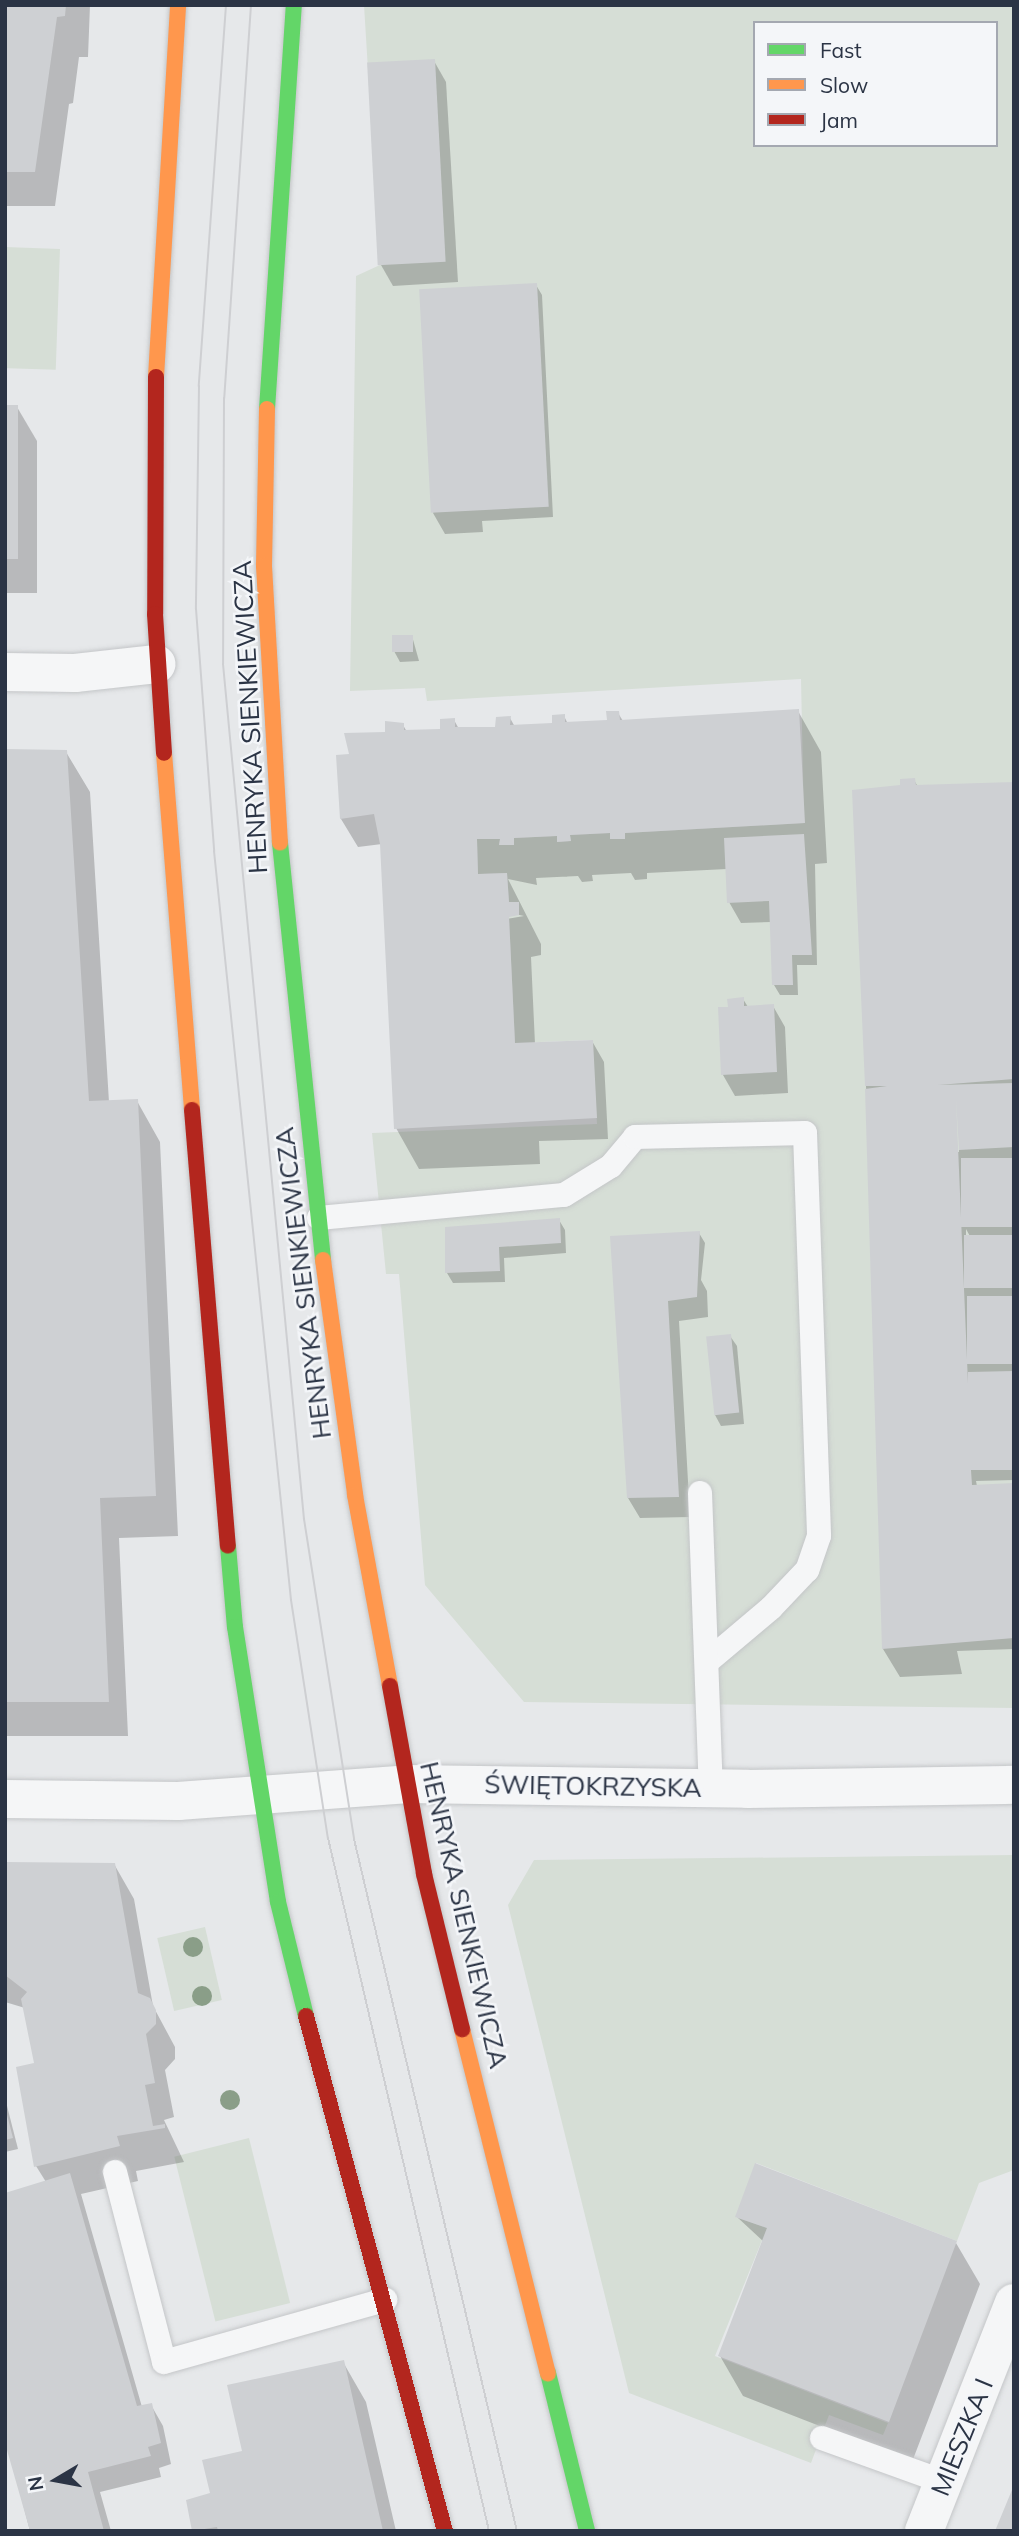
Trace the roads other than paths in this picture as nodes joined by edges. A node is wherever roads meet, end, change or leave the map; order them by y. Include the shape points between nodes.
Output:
1 (178, 5) edge
2 (293, 5) edge
3 (158, 664) junction
4 (5, 672) edge
5 (319, 1218) junction
6 (700, 1493) dead end
7 (708, 1661) junction
8 (408, 1784) junction
9 (1014, 1785) edge
10 (711, 1788) junction
11 (259, 1796) junction
12 (5, 1799) edge
13 (115, 2172) dead end
14 (385, 2300) junction
15 (1014, 2303) edge
16 (822, 2438) dead end
17 (944, 2482) junction
18 (444, 2531) edge
19 (587, 2531) edge
20 (924, 2531) edge

1 - 3 street via 154,415
2 - 5 street, HENRYKA SIENKIEWICZA via 265,445 264,566 279,838
3 - 4 street via 75,673
3 - 11 street via 235,1626
5 - 7 lane via 564,1195 611,1166 635,1137 805,1133 819,1536 807,1570 771,1608
5 - 8 street, HENRYKA SIENKIEWICZA via 342,1417
6 - 7 lane
7 - 10 lane
8 - 10 street, ŚWIĘTOKRZYSKA
8 - 11 street, ŚWIĘTOKRZYSKA
8 - 19 street, HENRYKA SIENKIEWICZA via 424,1874
9 - 10 street, ŚWIĘTOKRZYSKA
11 - 12 street, ŚWIĘTOKRZYSKA via 178,1801
11 - 14 street via 278,1902 333,2129
13 - 14 lane via 164,2362
14 - 18 street
15 - 17 street, MIESZKA I
16 - 17 lane
17 - 20 street, MIESZKA I

